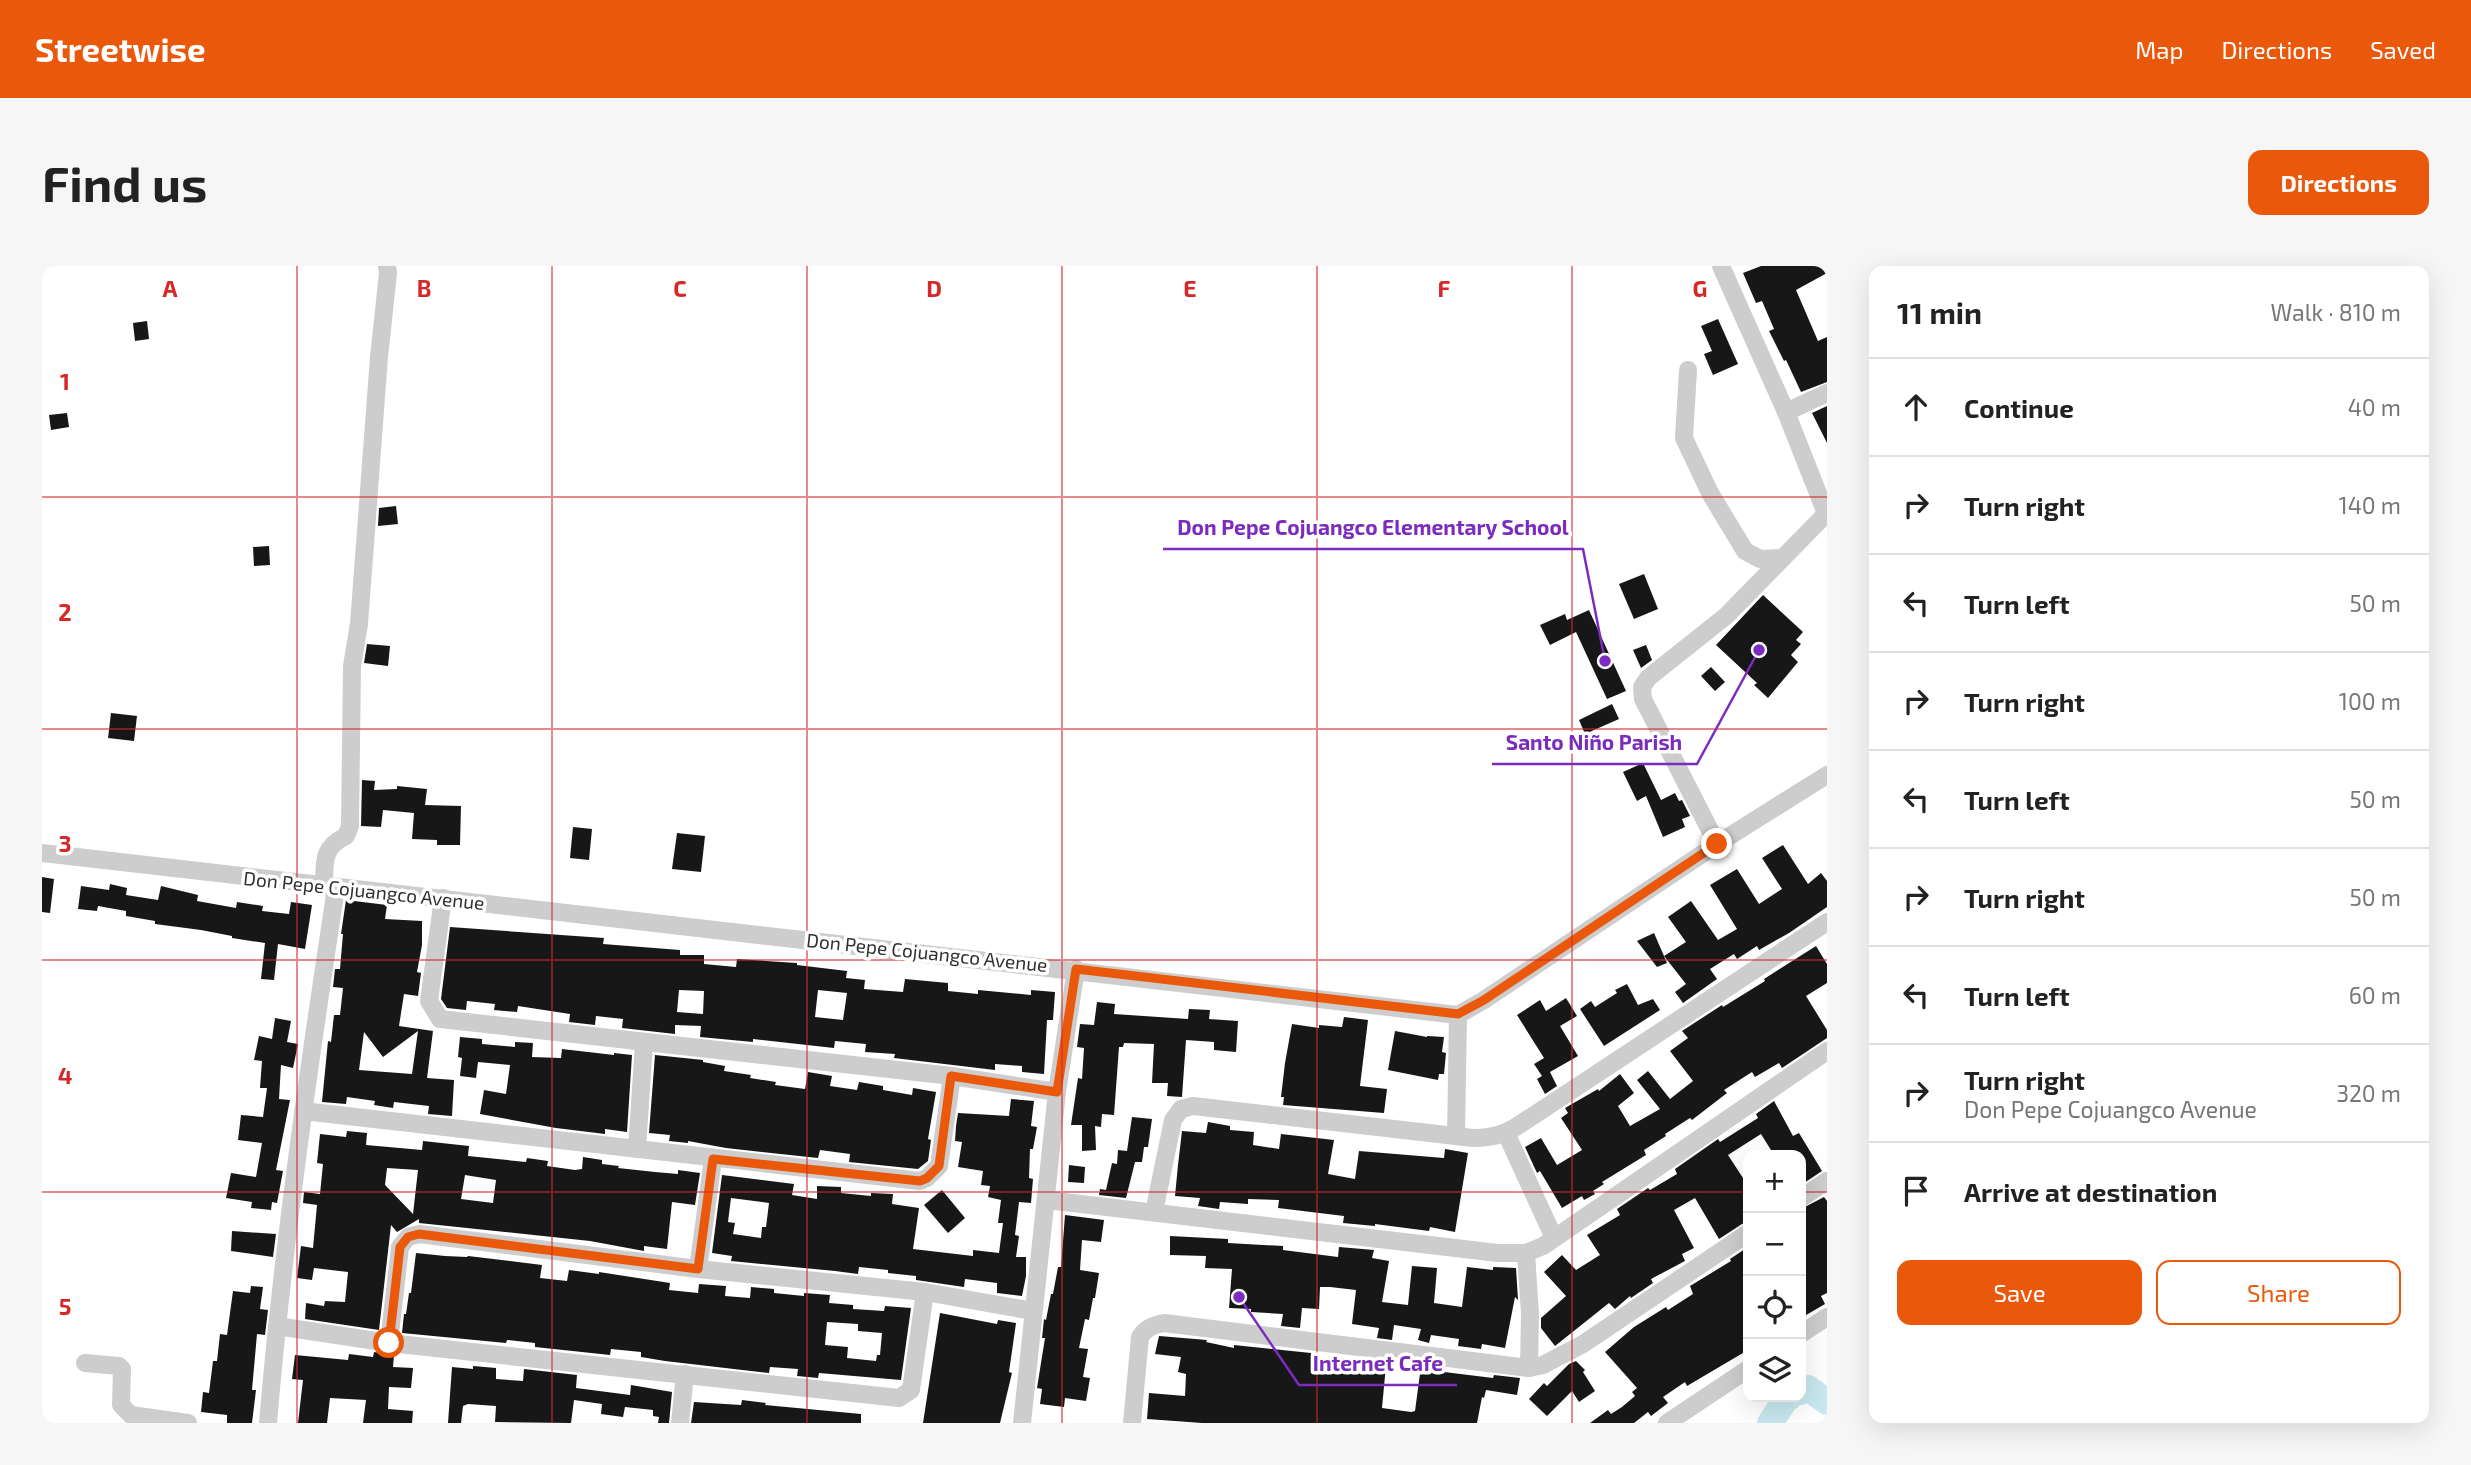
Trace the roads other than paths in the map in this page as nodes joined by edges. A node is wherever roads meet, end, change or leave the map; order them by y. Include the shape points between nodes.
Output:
1 (387, 266) edge
2 (1721, 266) edge
3 (1688, 370) dead end
4 (1827, 393) edge
5 (1786, 412) junction
6 (1827, 515) edge
7 (1783, 558) junction
8 (1827, 775) edge
9 (1717, 844) junction
10 (42, 853) edge
11 (330, 888) junction
12 (443, 898) junction
13 (1827, 922) edge
14 (1076, 969) junction
15 (1458, 1014) junction
16 (644, 1043) junction
17 (1827, 1051) edge
18 (951, 1076) junction
19 (1057, 1092) junction
20 (303, 1111) junction
21 (1506, 1133) junction
22 (1456, 1136) junction
23 (636, 1149) junction
24 (713, 1159) junction
25 (1827, 1181) edge
26 (1806, 1195) edge
27 (1047, 1199) junction
28 (1154, 1212) junction
29 (1743, 1236) edge
30 (1554, 1238) junction
31 (1525, 1253) junction
32 (698, 1269) junction
33 (925, 1292) junction
34 (1033, 1311) junction
35 (1827, 1317) edge
36 (276, 1326) junction
37 (1806, 1331) edge
38 (389, 1343) junction
39 (85, 1363) dead end
40 (1529, 1368) junction
41 (1743, 1372) edge
42 (685, 1374) junction
43 (188, 1423) edge
44 (268, 1423) edge
45 (680, 1423) edge
46 (1023, 1423) edge
47 (1132, 1423) edge
48 (1667, 1423) edge

1 - 11 street via 352,666 350,826 346,836 327,851
2 - 5 street
3 - 7 street via 1684,438 1710,493 1745,551 1760,559
4 - 5 street
5 - 6 street
6 - 7 street
7 - 9 street via 1726,616 1642,687 1643,699
8 - 9 street
9 - 15 street
10 - 11 street, Don Pepe Cojuangco Avenue
11 - 12 street, Don Pepe Cojuangco Avenue
11 - 20 street
12 - 14 street, Don Pepe Cojuangco Avenue
12 - 16 street via 429,1001 440,1019
13 - 21 street
14 - 15 street, Don Pepe Cojuangco Avenue
14 - 19 street
15 - 22 street
16 - 18 street
16 - 23 street
17 - 30 street
18 - 19 street
18 - 24 street via 939,1166 920,1181
19 - 27 street
20 - 23 street
20 - 36 street
21 - 22 street via 1490,1138
21 - 30 street
22 - 28 street via 1193,1106 1181,1109 1172,1120
23 - 24 street
24 - 32 street
25 - 26 street
27 - 28 street
27 - 34 street
28 - 31 street
29 - 40 street via 1583,1344
30 - 31 street
31 - 40 street
32 - 33 street
32 - 38 street via 419,1234 408,1237 400,1247
33 - 34 street
33 - 42 street via 911,1390 899,1398
34 - 46 street
35 - 37 street
36 - 38 street
36 - 44 street
38 - 42 street
39 - 43 street via 119,1366 121,1405 128,1413
40 - 47 street via 1155,1325 1140,1337
41 - 48 street
42 - 45 street

